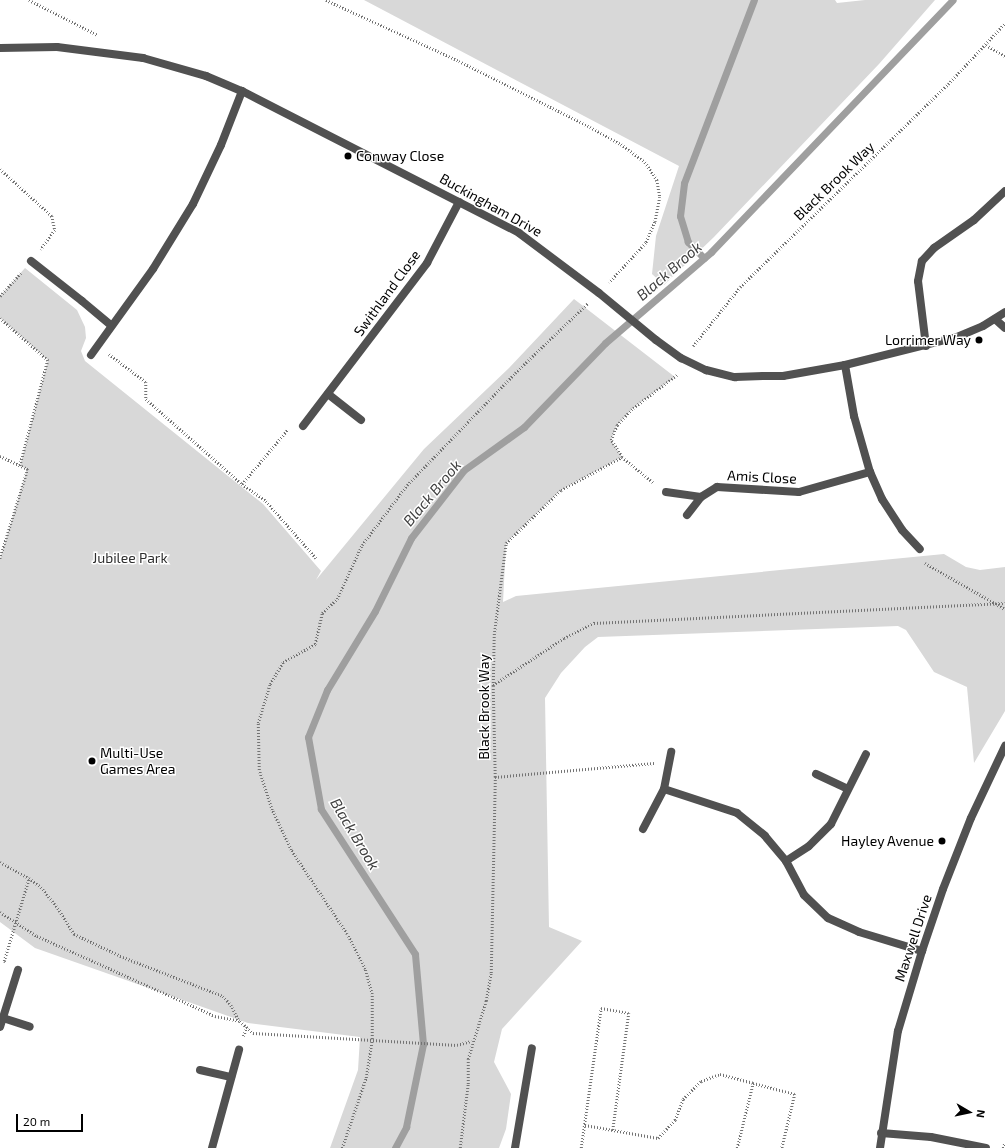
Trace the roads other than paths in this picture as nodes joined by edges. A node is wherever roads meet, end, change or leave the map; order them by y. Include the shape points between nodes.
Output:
1 (0, 48) edge
2 (242, 91) junction
3 (1005, 191) edge
4 (459, 202) junction
5 (31, 261) road end
6 (1005, 312) edge
7 (996, 319) junction
8 (111, 325) junction
9 (1005, 328) edge
10 (926, 346) junction
11 (91, 355) dead end
12 (845, 365) junction
13 (328, 394) junction
14 (361, 420) dead end
15 (303, 426) road end
16 (870, 472) junction
17 (666, 492) road end
18 (701, 497) junction
19 (687, 515) dead end
20 (920, 549) road end
21 (1005, 747) edge
22 (671, 752) dead end
23 (866, 754) dead end
24 (816, 774) dead end
25 (664, 789) junction
26 (848, 789) junction
27 (643, 829) dead end
28 (786, 861) junction
29 (922, 951) junction
30 (18, 970) road end
31 (3, 1018) junction
32 (0, 1027) edge
33 (30, 1027) dead end
34 (532, 1048) dead end
35 (238, 1050) dead end
36 (200, 1070) dead end
37 (231, 1077) junction
38 (881, 1133) junction
39 (212, 1148) edge
40 (515, 1148) edge
41 (880, 1148) edge
42 (986, 1148) edge

1 - 2 street, Buckingham Drive via 57,47 142,58 206,76
2 - 4 street, Buckingham Drive
2 - 8 street via 221,145 193,204 153,269
3 - 10 street via 974,220 934,248 922,261 918,287
4 - 12 street, Buckingham Drive via 519,233 681,358 706,370 735,376 783,376
4 - 13 street, Swithland Close via 426,263
5 - 8 street
6 - 7 street, Buckingham Drive
7 - 9 street
7 - 10 street, Buckingham Drive via 957,337
8 - 11 street
10 - 12 street, Buckingham Drive
12 - 16 street via 854,416
13 - 14 street
13 - 15 street, Swithland Close
16 - 18 street, Amis Close via 800,492 716,487
16 - 20 street via 882,500 902,530
17 - 18 street
18 - 19 street, Amis Close
21 - 29 street, Maxwell Drive via 966,832
22 - 25 street
23 - 26 street
24 - 26 street
25 - 27 street
25 - 28 street via 737,813 765,836
26 - 28 street via 831,824 809,846
28 - 29 street via 804,895 828,918 859,932
29 - 38 street, Maxwell Drive via 898,1031
30 - 31 street
31 - 32 street
31 - 33 street
34 - 40 street
35 - 37 street
36 - 37 street
37 - 39 street
38 - 41 street, Maxwell Drive
38 - 42 street via 931,1137

